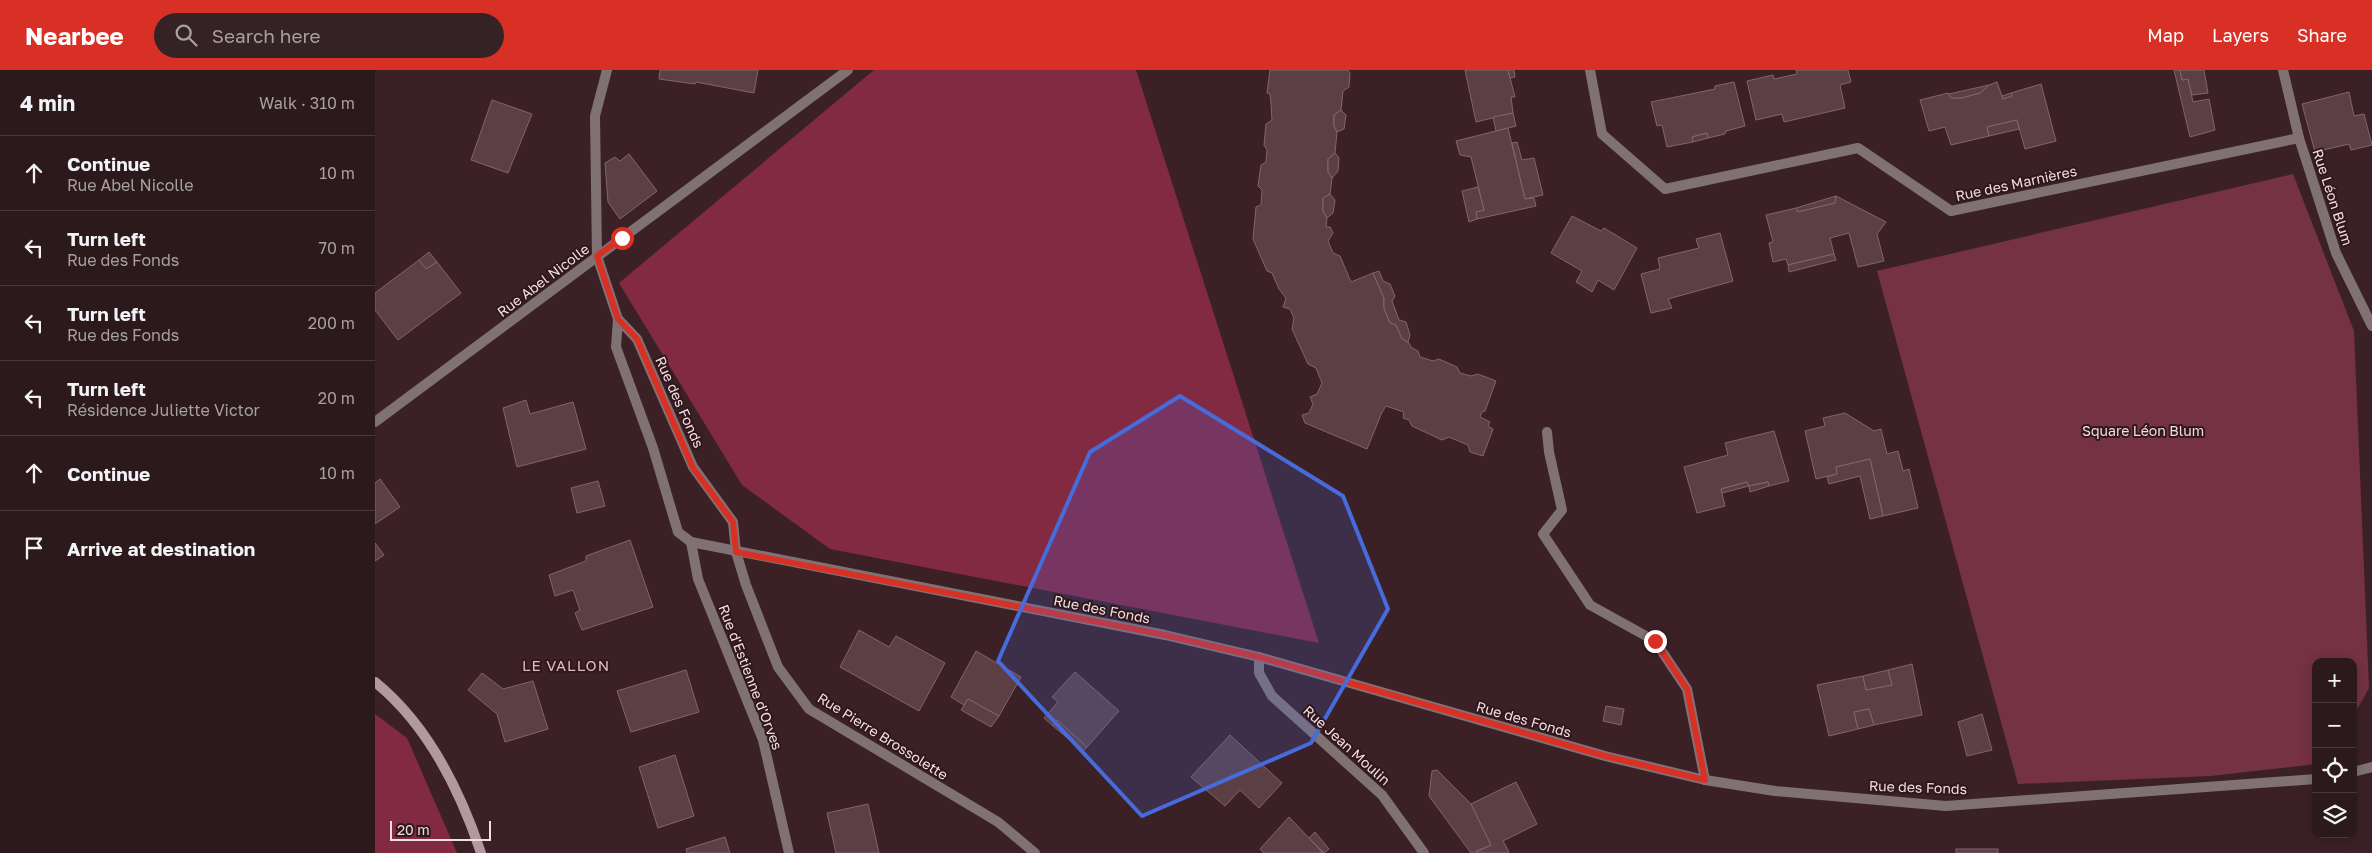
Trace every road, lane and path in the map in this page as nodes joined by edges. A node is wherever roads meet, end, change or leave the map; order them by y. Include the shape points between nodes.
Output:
1 (607, 70) edge
2 (848, 70) edge
3 (1590, 70) edge
4 (2283, 70) edge
5 (2299, 138) junction
6 (597, 256) junction
7 (618, 319) junction
8 (2372, 326) edge
9 (375, 422) edge
10 (1547, 432) dead end
11 (691, 542) junction
12 (736, 552) junction
13 (1259, 657) junction
14 (375, 682) edge
15 (2372, 767) edge
16 (2357, 771) edge
17 (2312, 779) edge
18 (1705, 780) junction
19 (481, 853) edge
20 (789, 853) edge
21 (1035, 853) edge
22 (1425, 853) edge

1 - 6 street, Rue des Fonds via 595,116
2 - 6 street, Rue Abel Nicolle
3 - 5 street, Rue des Marnières via 1602,134 1665,189 1858,148 1951,211
4 - 5 street, Rue Léon Blum
5 - 8 street, Rue Léon Blum via 2336,253
6 - 7 street, Rue des Fonds
6 - 9 street, Rue Abel Nicolle
7 - 11 street, Rue des Fonds via 616,348 653,448 678,532
7 - 12 street, Rue des Fonds via 637,339 693,468 733,522
10 - 18 street via 1561,510 1543,534 1590,605 1655,641 1687,689
11 - 12 street, Rue des Fonds
11 - 20 street, Rue d'Estienne d'Orves via 698,580 763,740
12 - 13 street, Rue des Fonds via 1165,635
12 - 21 street, Rue Pierre Brossolette via 778,667 809,708 998,822
13 - 18 street, Rue des Fonds via 1605,756
13 - 22 street, Rue Jean Moulin via 1259,673 1272,696 1382,795
14 - 19 main road via 431,744 459,793
15 - 16 street
17 - 18 street, Rue des Fonds via 1946,806 1775,791

